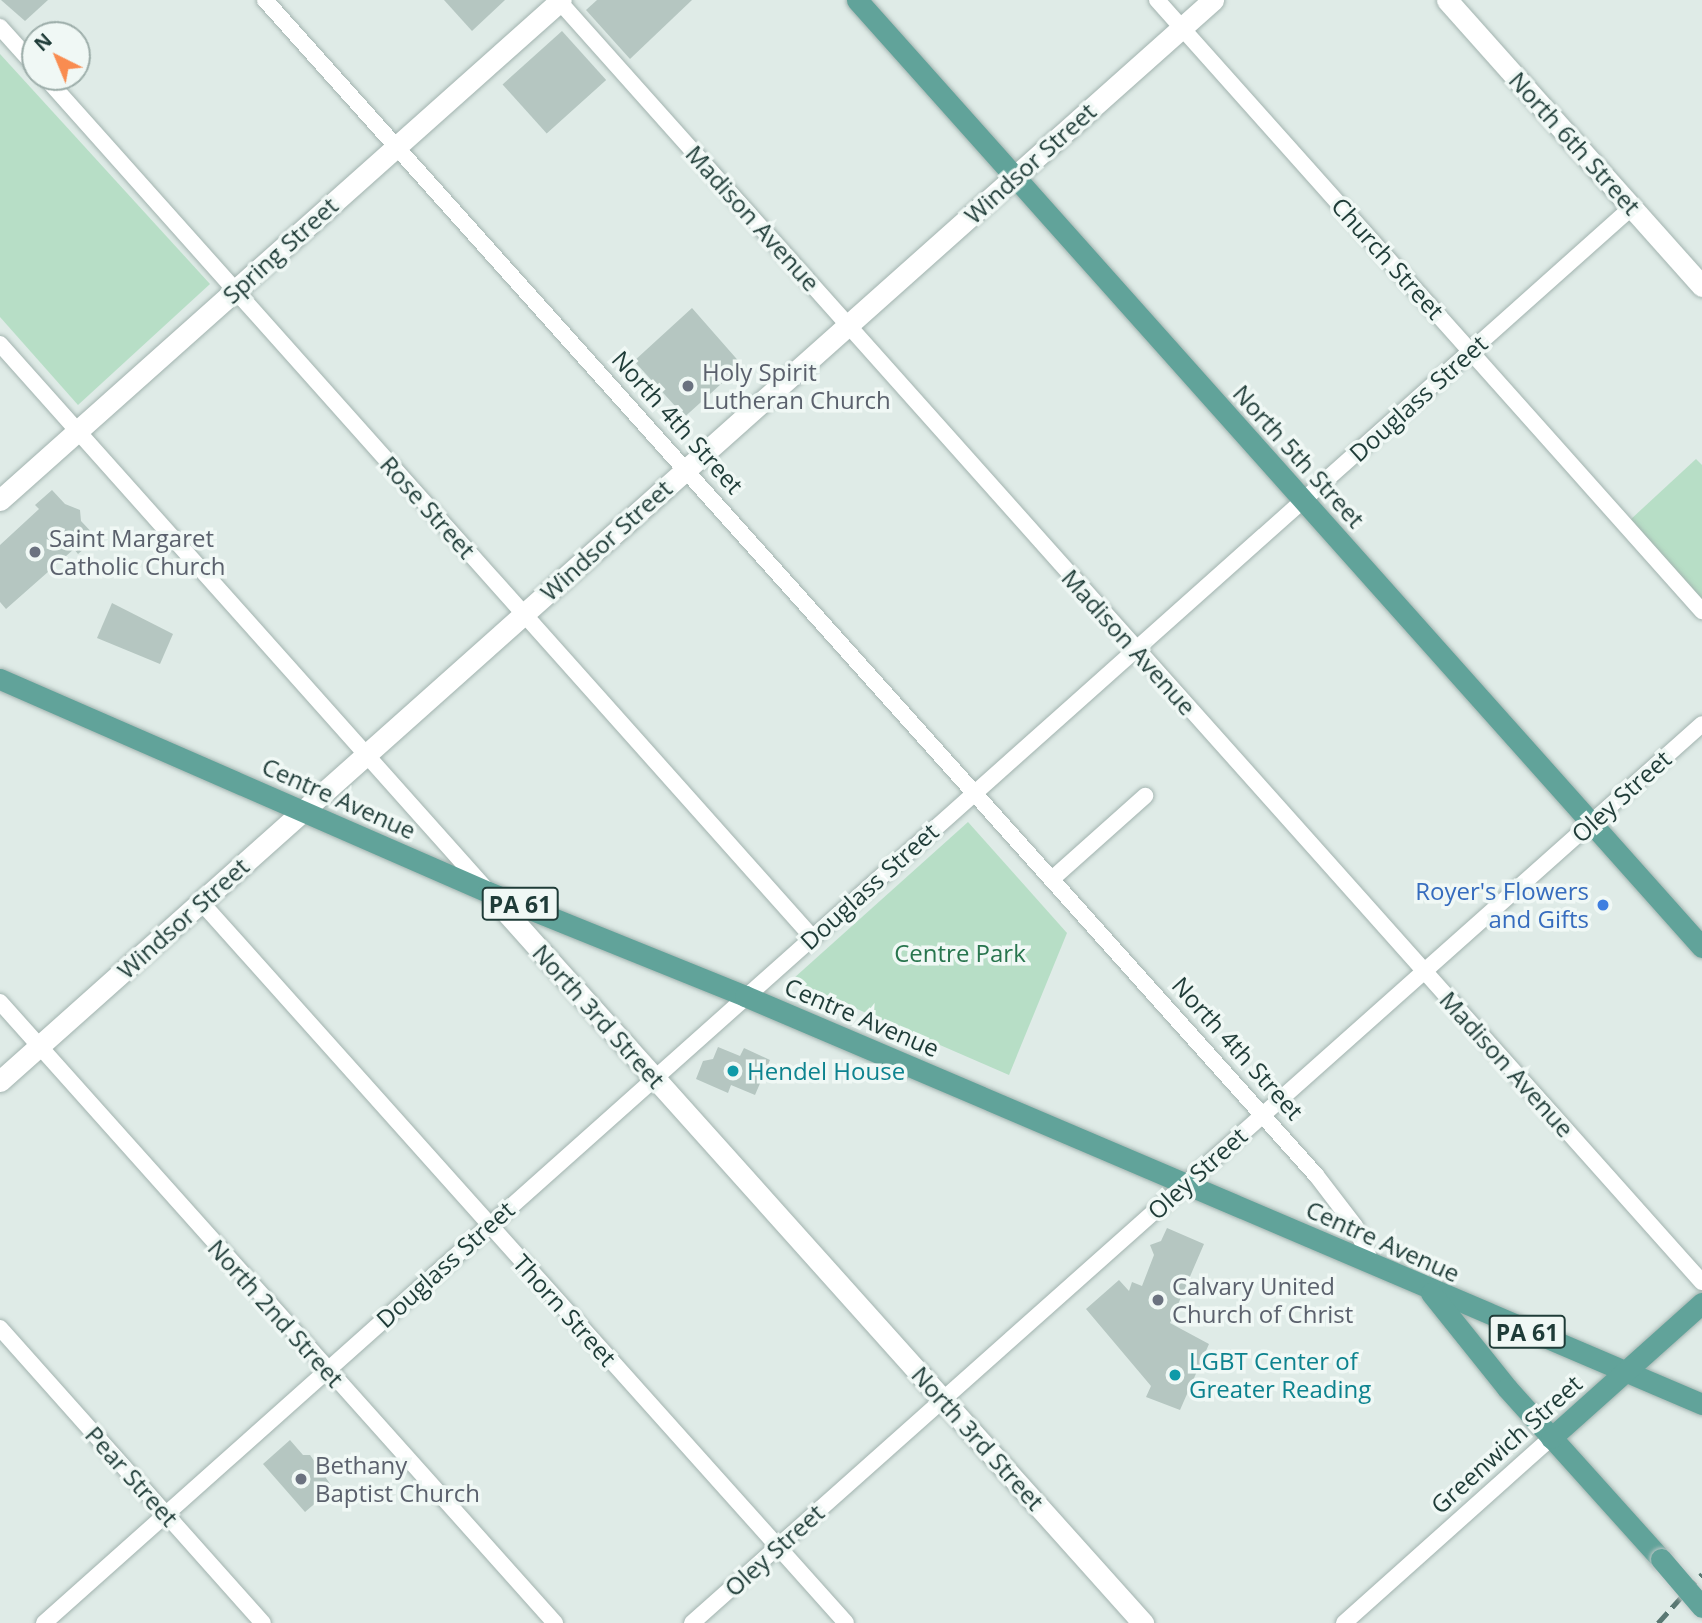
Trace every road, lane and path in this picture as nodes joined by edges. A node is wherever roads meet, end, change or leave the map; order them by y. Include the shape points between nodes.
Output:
1 (265, 0) edge
2 (858, 0) edge
3 (1157, 0) edge
4 (1213, 0) edge
5 (1447, 0) edge
6 (559, 1) edge
7 (0, 27) edge
8 (1182, 28) junction
9 (21, 50) edge
10 (57, 91) edge
11 (397, 147) junction
12 (1015, 177) junction
13 (1632, 207) junction
14 (1702, 286) edge
15 (235, 290) junction
16 (849, 324) junction
17 (0, 344) edge
18 (1470, 351) junction
19 (77, 431) junction
20 (685, 470) junction
21 (1303, 499) junction
22 (0, 500) edge
23 (1702, 611) edge
24 (524, 614) junction
25 (1135, 648) junction
26 (0, 679) edge
27 (1702, 723) edge
28 (366, 754) junction
29 (974, 792) junction
30 (1145, 796) dead end
31 (303, 810) junction
32 (1591, 823) junction
33 (1052, 879) junction
34 (488, 892) junction
35 (201, 901) junction
36 (812, 937) junction
37 (1702, 947) edge
38 (1424, 972) junction
39 (745, 996) junction
40 (0, 1002) edge
41 (39, 1046) junction
42 (654, 1077) junction
43 (0, 1081) edge
44 (1263, 1115) junction
45 (1186, 1184) junction
46 (488, 1226) junction
47 (1371, 1262) junction
48 (1702, 1282) edge
49 (1430, 1291) junction
50 (1702, 1303) edge
51 (0, 1328) edge
52 (327, 1369) junction
53 (1625, 1373) junction
54 (943, 1399) junction
55 (1702, 1404) edge
56 (1551, 1438) junction
57 (166, 1514) junction
58 (778, 1546) junction
59 (1702, 1606) edge
60 (44, 1623) edge
61 (264, 1623) edge
62 (555, 1623) edge
63 (692, 1623) edge
64 (846, 1623) edge
65 (1143, 1623) edge
66 (1344, 1623) edge

1 - 11 street, North 4th Street
2 - 12 main road, North 5th Street
3 - 8 street, Church Street
4 - 8 main road, Windsor Street
5 - 13 main road, North 6th Street
6 - 11 main road, Spring Street
6 - 16 street, Madison Avenue
7 - 9 street
8 - 12 main road, Windsor Street
8 - 18 street, Church Street
10 - 15 street, Rose Street
11 - 15 main road, Spring Street
11 - 20 street, North 4th Street
12 - 16 main road, Windsor Street
12 - 21 main road, North 5th Street
13 - 14 main road, North 6th Street
13 - 18 street, Douglass Street
15 - 19 main road, Spring Street
15 - 24 street, Rose Street
16 - 20 main road, Windsor Street
16 - 25 street, Madison Avenue
17 - 19 street, North 3rd Street
18 - 21 street, Douglass Street
18 - 23 street, Church Street
19 - 22 main road, Spring Street
19 - 28 street, North 3rd Street
20 - 24 main road, Windsor Street
20 - 29 street, North 4th Street
21 - 25 street, Douglass Street
21 - 32 main road, North 5th Street
24 - 28 main road, Windsor Street
24 - 36 street, Rose Street
25 - 29 street, Douglass Street
25 - 38 street, Madison Avenue
26 - 31 main road, Centre Avenue / PA 61
27 - 32 street, Oley Street
28 - 31 main road, Windsor Street
28 - 34 street, North 3rd Street
29 - 33 street, North 4th Street
29 - 36 street, Douglass Street
30 - 33 street
31 - 34 main road, Centre Avenue / PA 61
31 - 35 main road, Windsor Street
32 - 37 main road, North 5th Street
32 - 38 street, Oley Street
33 - 44 street, North 4th Street
34 - 39 main road, Centre Avenue / PA 61
34 - 42 main road, North 3rd Street
35 - 41 main road, Windsor Street
35 - 46 street, Thorn Street
36 - 39 street, Douglass Street
38 - 44 street, Oley Street
38 - 48 street, Madison Avenue
39 - 42 street, Douglass Street
39 - 45 main road, Centre Avenue / PA 61
40 - 41 street, North 2nd Street
41 - 43 main road, Windsor Street
41 - 52 street, North 2nd Street
42 - 46 street, Douglass Street
42 - 54 main road, North 3rd Street
44 - 45 street, Oley Street
44 - 47 street, North 4th Street via 1355,1226
45 - 47 main road, Centre Avenue / PA 61
45 - 54 street, Oley Street
46 - 52 street, Douglass Street
46 - 58 street, Thorn Street
47 - 49 main road, Centre Avenue / PA 61
49 - 53 main road, Centre Avenue / PA 61
49 - 56 main road, PA 61
50 - 53 main road, Greenwich Street
51 - 57 street, Pear Street
52 - 57 street, Douglass Street
52 - 62 street, North 2nd Street
53 - 55 main road, Centre Avenue
53 - 56 main road, Greenwich Street
54 - 58 street, Oley Street
54 - 65 main road, North 3rd Street
56 - 59 main road, bridge
56 - 66 street, Greenwich Street
57 - 60 street, Douglass Street
57 - 61 street, Pear Street
58 - 63 street, Oley Street
58 - 64 street, Thorn Street

